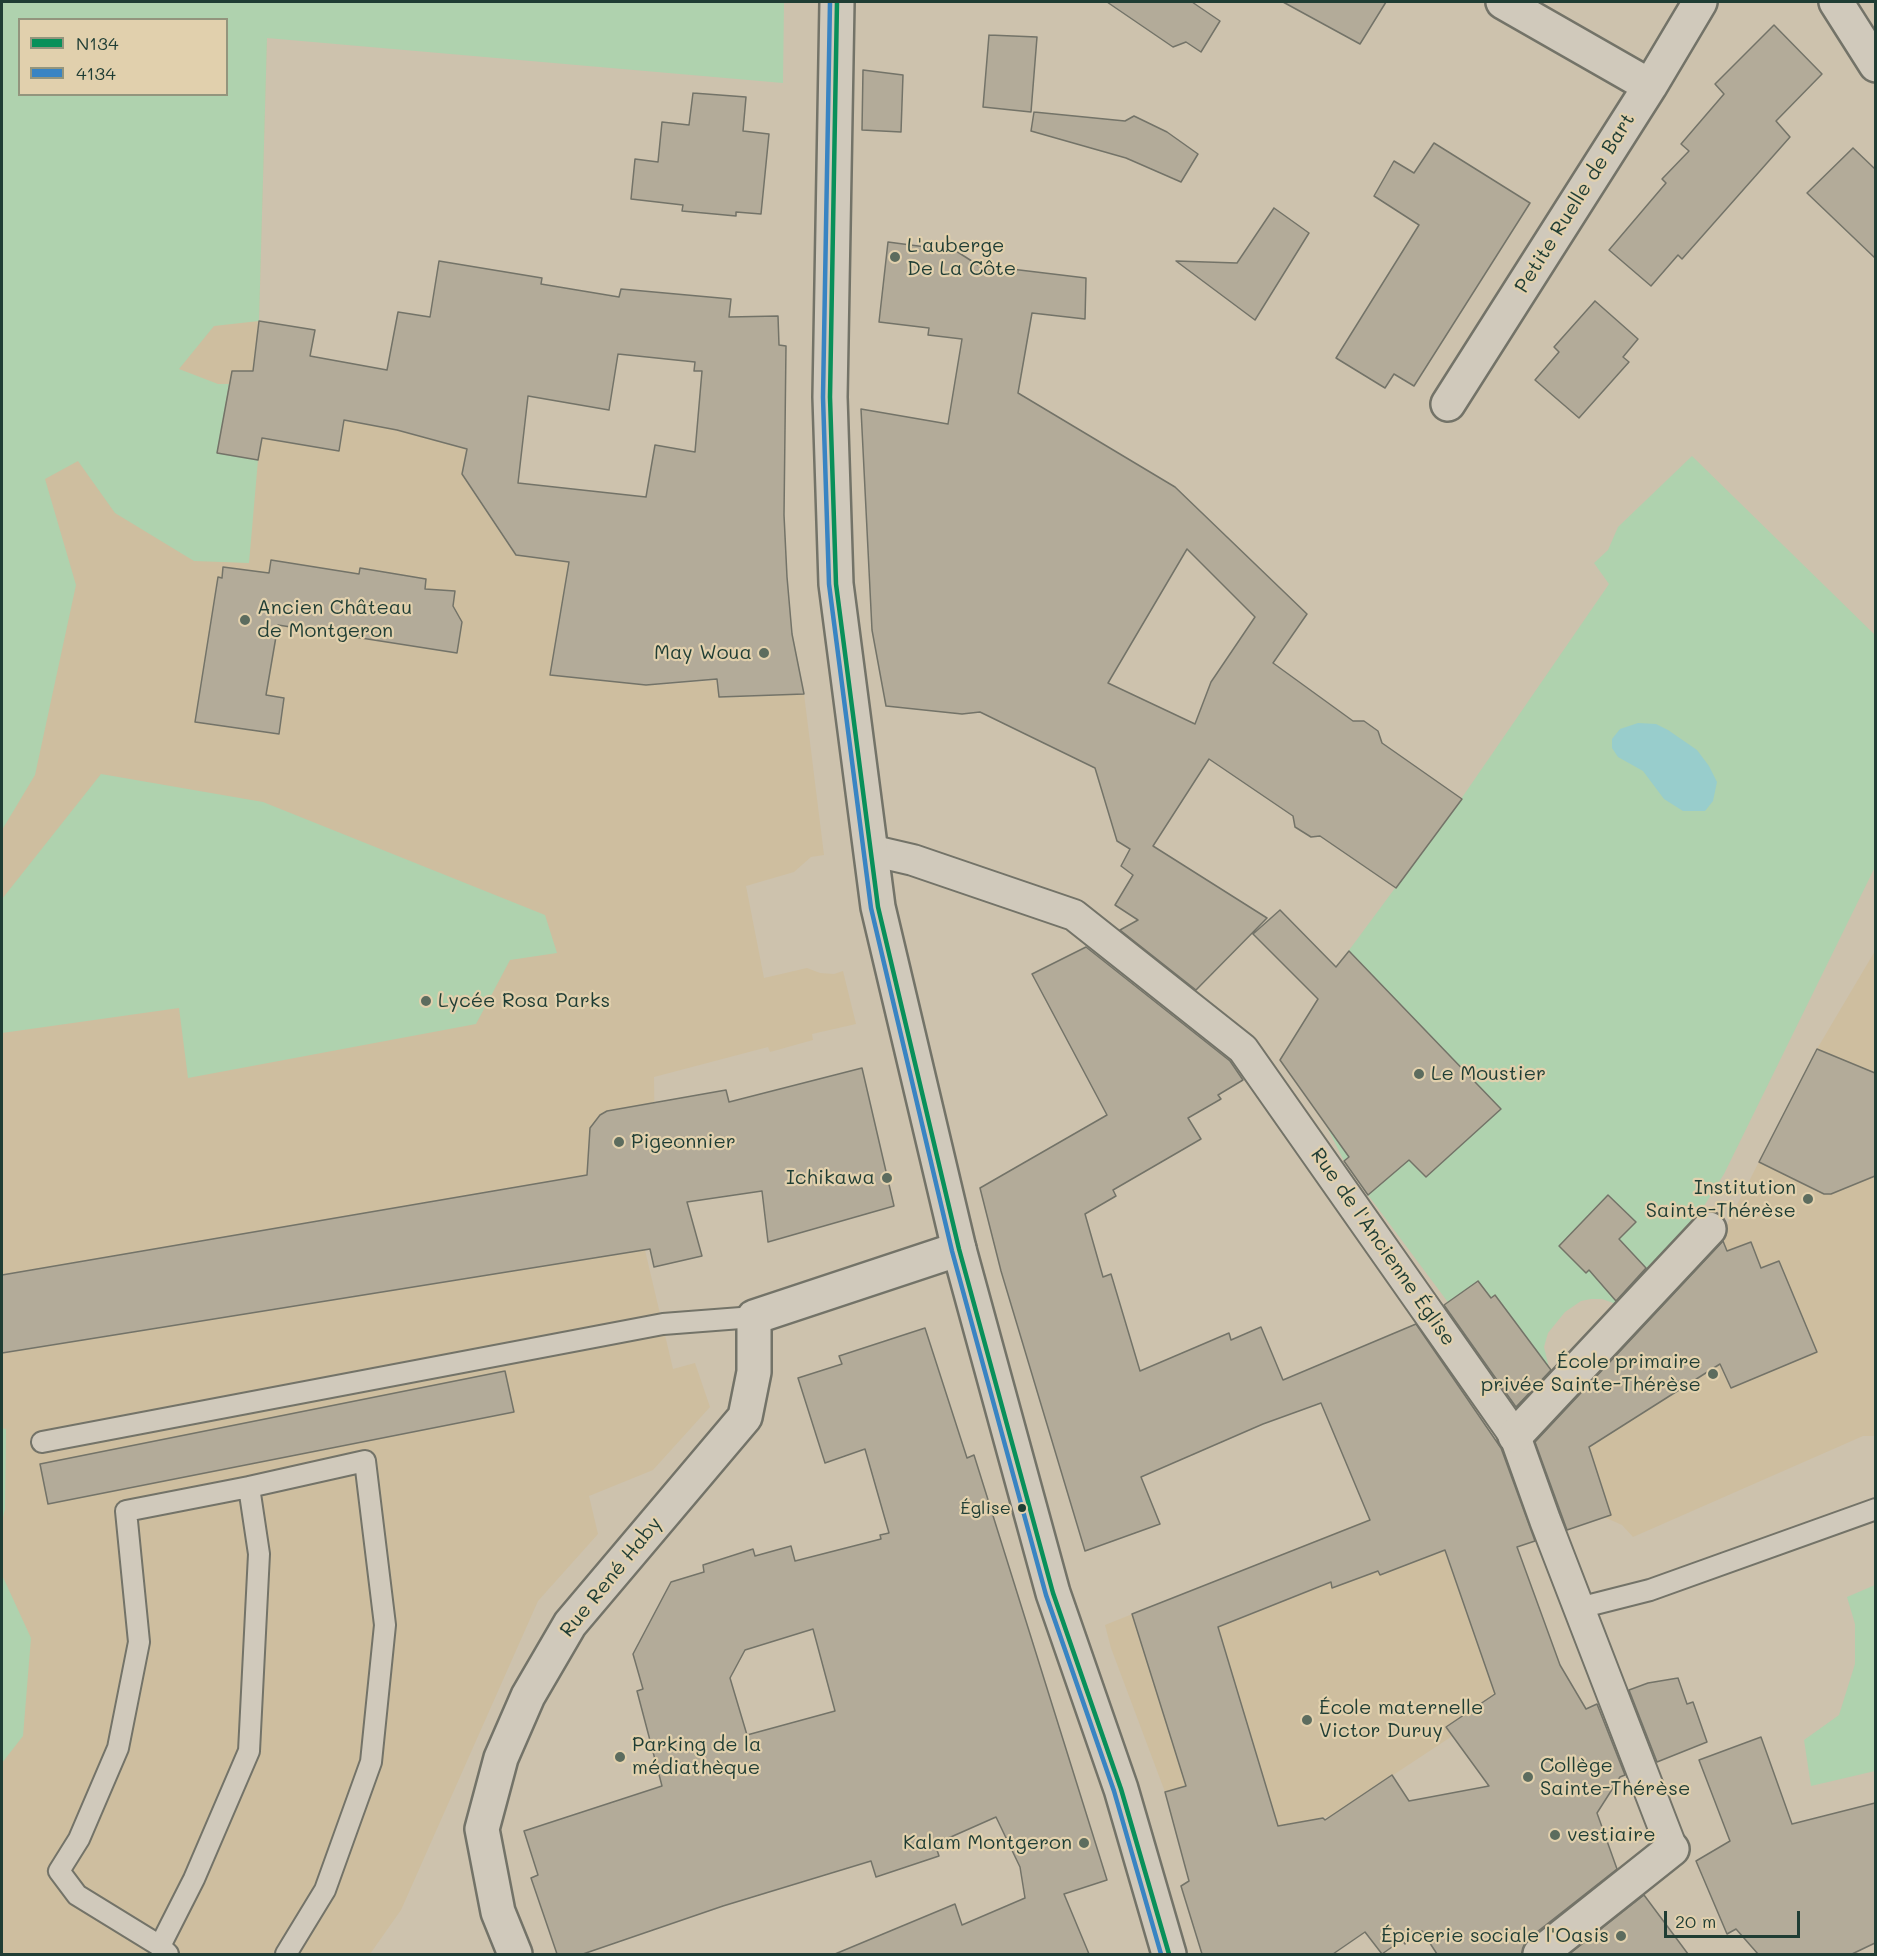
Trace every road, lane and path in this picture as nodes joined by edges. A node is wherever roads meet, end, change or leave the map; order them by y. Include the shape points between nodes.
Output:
1 (837, 2) edge
2 (1503, 2) edge
3 (1700, 2) edge
4 (1836, 2) edge
5 (1875, 65) edge
6 (1650, 86) junction
7 (1448, 404) dead end
8 (870, 850) junction
9 (1709, 1229) dead end
10 (959, 1249) junction
11 (754, 1317) junction
12 (1515, 1436) junction
13 (42, 1443) dead end
14 (249, 1487) junction
15 (1875, 1509) edge
16 (1579, 1608) junction
17 (1672, 1849) joint
18 (164, 1950) edge
19 (286, 1954) edge
20 (515, 1954) edge
21 (1169, 1954) edge
22 (1540, 1954) edge

1 - 8 street via 830,397 836,584
2 - 6 street
3 - 6 street, Petite Ruelle de Bart
4 - 5 street
6 - 7 street, Petite Ruelle de Bart
8 - 10 street via 891,969
8 - 12 street, Rue de l'Ancienne Église via 913,860 1074,915 1243,1049
9 - 12 street
10 - 11 street
10 - 21 street via 1053,1593 1121,1789
11 - 13 lane via 663,1324
11 - 20 street, Rue René Haby via 754,1372 745,1417 570,1624 528,1696 501,1758 482,1829 498,1912
12 - 16 street, Rue de l'Ancienne Église
14 - 18 lane via 259,1554 249,1751
14 - 18 lane via 126,1511 139,1642 118,1748 79,1839 59,1871 77,1895
14 - 19 lane via 365,1461 385,1625 371,1762 325,1890
15 - 16 lane via 1650,1590
16 - 17 street, Rue de l'Ancienne Église
17 - 22 street

